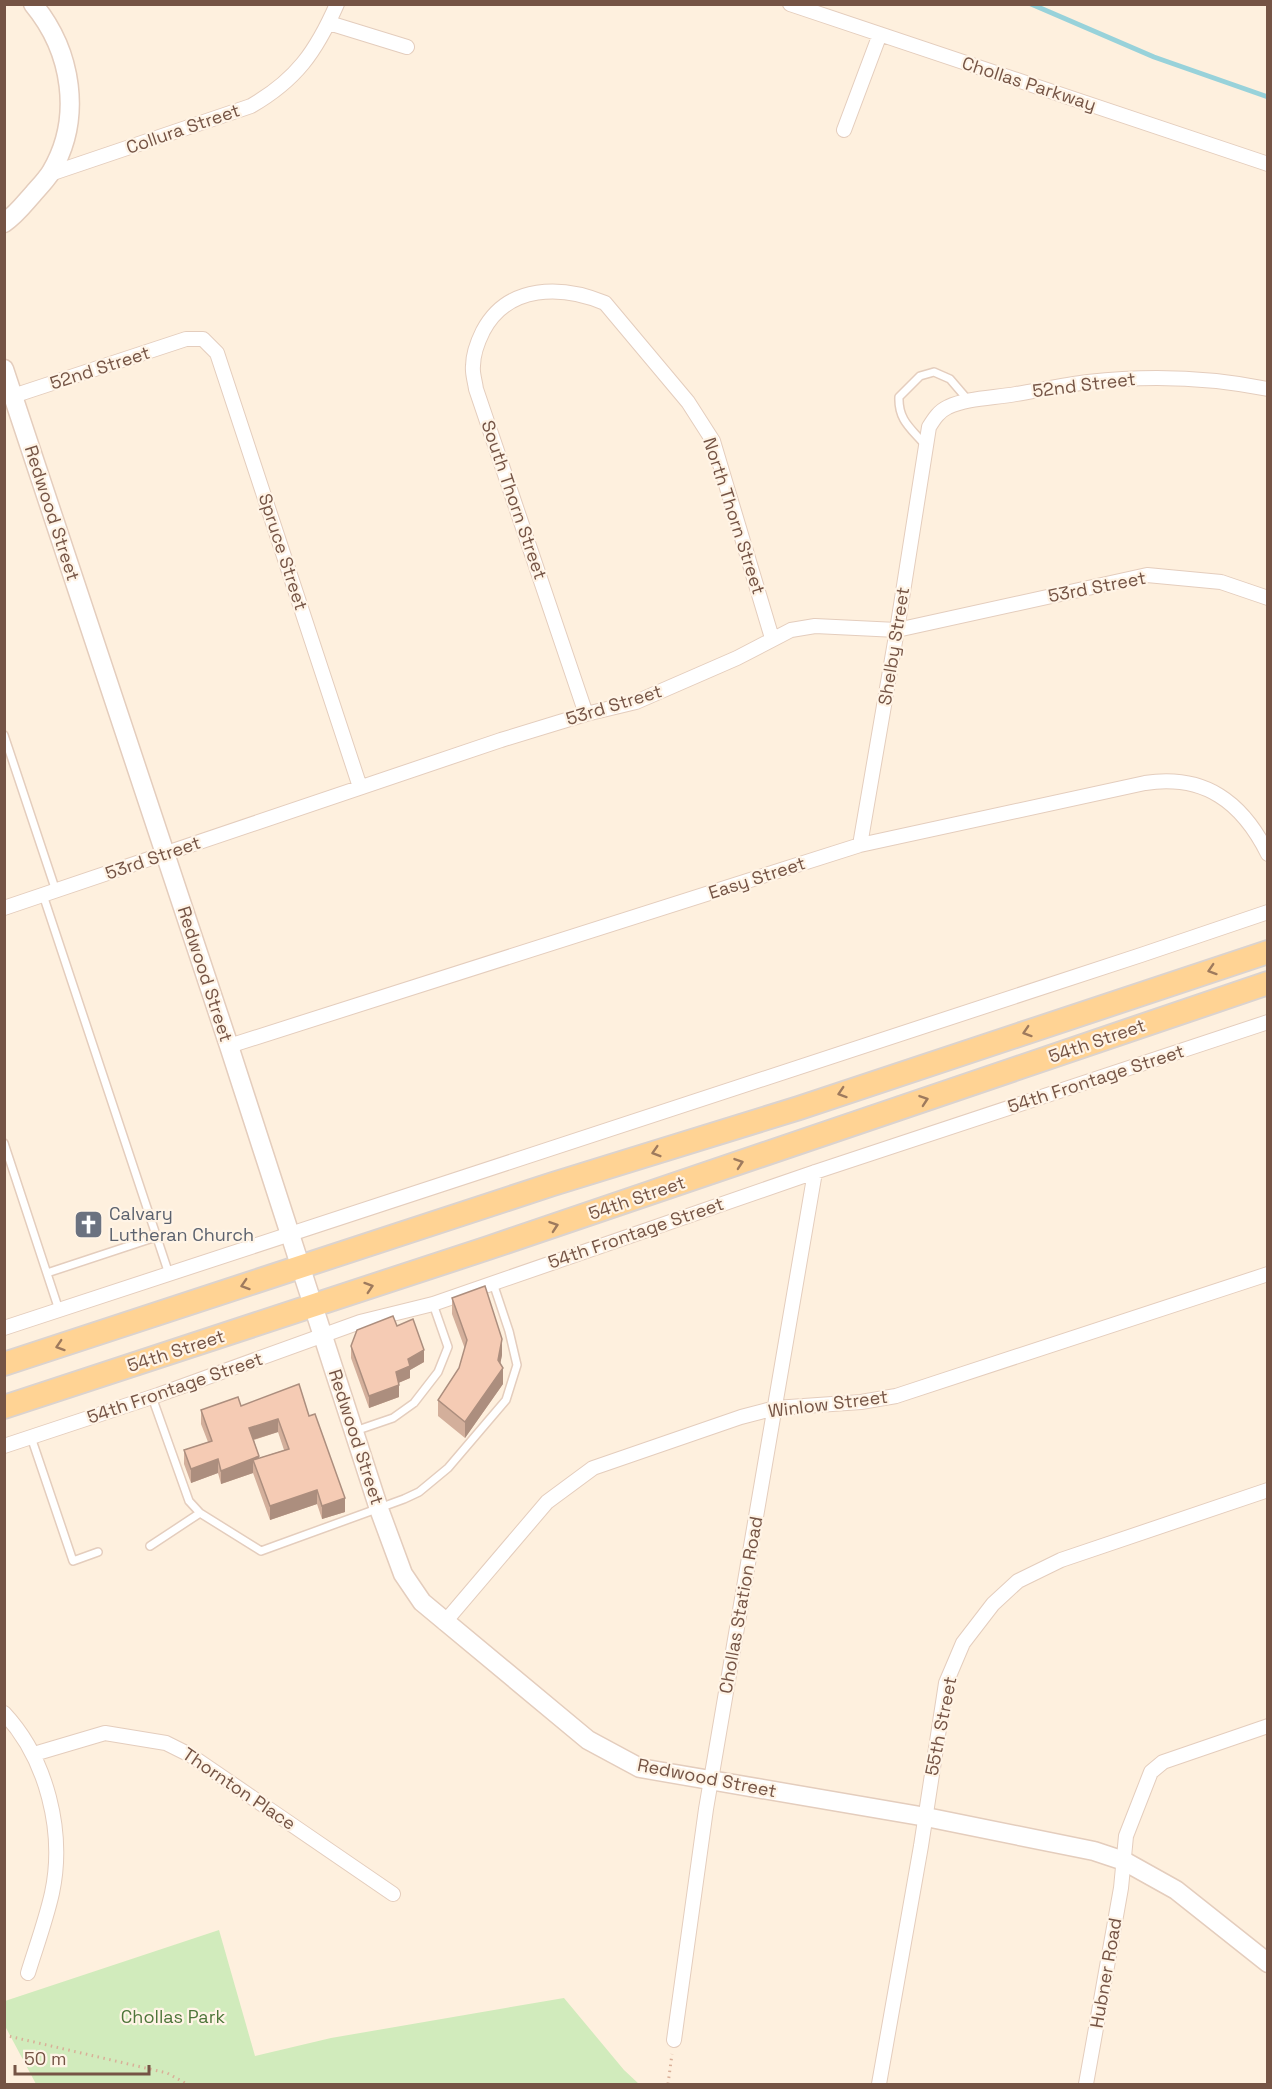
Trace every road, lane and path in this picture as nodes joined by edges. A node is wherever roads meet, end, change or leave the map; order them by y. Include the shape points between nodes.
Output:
1 (33, 4) edge
2 (337, 4) edge
3 (790, 4) edge
4 (329, 23) junction
5 (880, 34) junction
6 (407, 47) dead end
7 (844, 130) dead end
8 (1268, 164) edge
9 (50, 174) junction
10 (4, 223) edge
11 (516, 297) joint
12 (186, 339) joint
13 (4, 369) edge
14 (1268, 389) edge
15 (14, 396) junction
16 (969, 402) junction
17 (926, 446) junction
18 (1268, 598) edge
19 (897, 630) junction
20 (772, 638) junction
21 (586, 714) junction
22 (4, 735) edge
23 (360, 787) junction
24 (860, 845) junction
25 (166, 854) junction
26 (1268, 854) edge
27 (49, 893) junction
28 (4, 908) edge
29 (1268, 912) edge
30 (1268, 952) edge
31 (1268, 983) edge
32 (1268, 1022) edge
33 (229, 1046) junction
34 (4, 1143) edge
35 (815, 1172) junction
36 (290, 1234) junction
37 (156, 1237) junction
38 (301, 1267) junction
39 (47, 1273) junction
40 (169, 1274) junction
41 (1268, 1274) edge
42 (493, 1283) junction
43 (433, 1304) junction
44 (314, 1305) junction
45 (59, 1310) junction
46 (4, 1328) edge
47 (324, 1336) junction
48 (4, 1364) edge
49 (153, 1397) junction
50 (4, 1407) edge
51 (775, 1408) junction
52 (353, 1432) junction
53 (32, 1437) junction
54 (4, 1446) edge
55 (1268, 1490) edge
56 (379, 1509) junction
57 (200, 1513) junction
58 (150, 1546) dead end
59 (98, 1552) dead end
60 (444, 1623) junction
61 (4, 1713) edge
62 (1268, 1726) edge
63 (34, 1754) junction
64 (711, 1780) junction
65 (926, 1817) junction
66 (1124, 1861) junction
67 (393, 1894) dead end
68 (1268, 1963) edge
69 (28, 1973) dead end
70 (4, 2036) edge
71 (674, 2040) joint
72 (187, 2085) edge
73 (668, 2085) edge
74 (879, 2085) edge
75 (1086, 2085) edge

1 - 9 street via 60,46 69,83 67,130
2 - 4 street, Collura Street
3 - 5 street, Chollas Parkway
4 - 6 street
4 - 9 street, Collura Street via 293,77 251,106
5 - 7 street
5 - 8 street, Chollas Parkway
9 - 10 street
11 - 20 street, North Thorn Street via 558,291 605,303 688,402 713,441
11 - 21 street, South Thorn Street via 495,315 479,338 472,366 476,389
12 - 15 street, 52nd Street
12 - 23 street, Spruce Street via 203,339 218,352
13 - 15 street, Redwood Street
14 - 16 street, 52nd Street via 1184,378 1119,379
15 - 25 street, Redwood Street
16 - 17 street, 52nd Street via 937,414 929,427
16 - 17 lane via 950,379 934,372 920,376 899,397 902,419
17 - 19 street, Shelby Street
18 - 19 street, 53rd Street via 1221,582 1147,575
19 - 20 street, 53rd Street via 815,626
19 - 24 street, Shelby Street
20 - 21 street, 53rd Street via 737,658 636,702
21 - 23 street, 53rd Street
22 - 27 lane
23 - 25 street, 53rd Street
24 - 26 street, Easy Street via 1145,783 1174,781 1203,787 1230,802 1253,827
24 - 33 street, Easy Street
25 - 27 street, 53rd Street
25 - 33 street, Redwood Street
27 - 28 street, 53rd Street
27 - 37 lane
29 - 36 street
30 -> 38 main road, 54th Street via 799,1108
44 -> 31 main road, 54th Street
32 - 35 street, 54th Frontage Street
33 - 36 street, Redwood Street
34 - 39 lane
35 - 42 street, 54th Frontage Street
35 - 51 street, Chollas Station Road
36 - 38 street, Redwood Street
36 - 40 street
37 - 39 lane
37 - 40 lane
38 - 44 street, Redwood Street
38 -> 48 main road, 54th Street
39 - 45 lane
40 - 45 street
41 - 51 street, Winlow Street via 896,1396
42 - 43 street, 54th Frontage Street
42 - 56 lane via 517,1365 506,1400 448,1468 419,1492
43 - 47 street, 54th Frontage Street via 360,1322
43 - 52 lane via 447,1347 438,1372 414,1403 393,1418
44 - 47 street, Redwood Street
44 - 50 main road, 54th Street
45 - 46 street
47 - 49 street, 54th Frontage Street
47 - 52 street, Redwood Street
49 - 53 street, 54th Frontage Street
49 - 57 lane via 189,1501
51 - 60 street, Winlow Street via 593,1468 547,1502
51 - 64 street, Chollas Station Road
52 - 56 street, Redwood Street
53 - 54 street, 54th Frontage Street
53 - 59 lane via 73,1561
55 - 65 street, 55th Street via 1061,1560 1018,1581 993,1604 963,1643 946,1683
56 - 57 lane via 261,1551
56 - 60 street, Redwood Street via 403,1574 422,1602
57 - 58 lane
60 - 64 street, Redwood Street via 588,1740 640,1768
61 - 63 street
62 - 66 street, Hubner Road via 1163,1762 1151,1773 1126,1836
63 - 67 street, Thornton Place via 105,1733 166,1743 190,1755
63 - 69 street via 51,1803 57,1855 52,1893
64 - 65 street, Redwood Street
64 - 71 street, Chollas Station Road
65 - 66 street, Redwood Street via 1094,1851
65 - 74 street, 55th Street
66 - 68 street, Redwood Street via 1176,1890
66 - 75 street, Hubner Road
70 - 72 path via 167,2073
71 - 73 path

